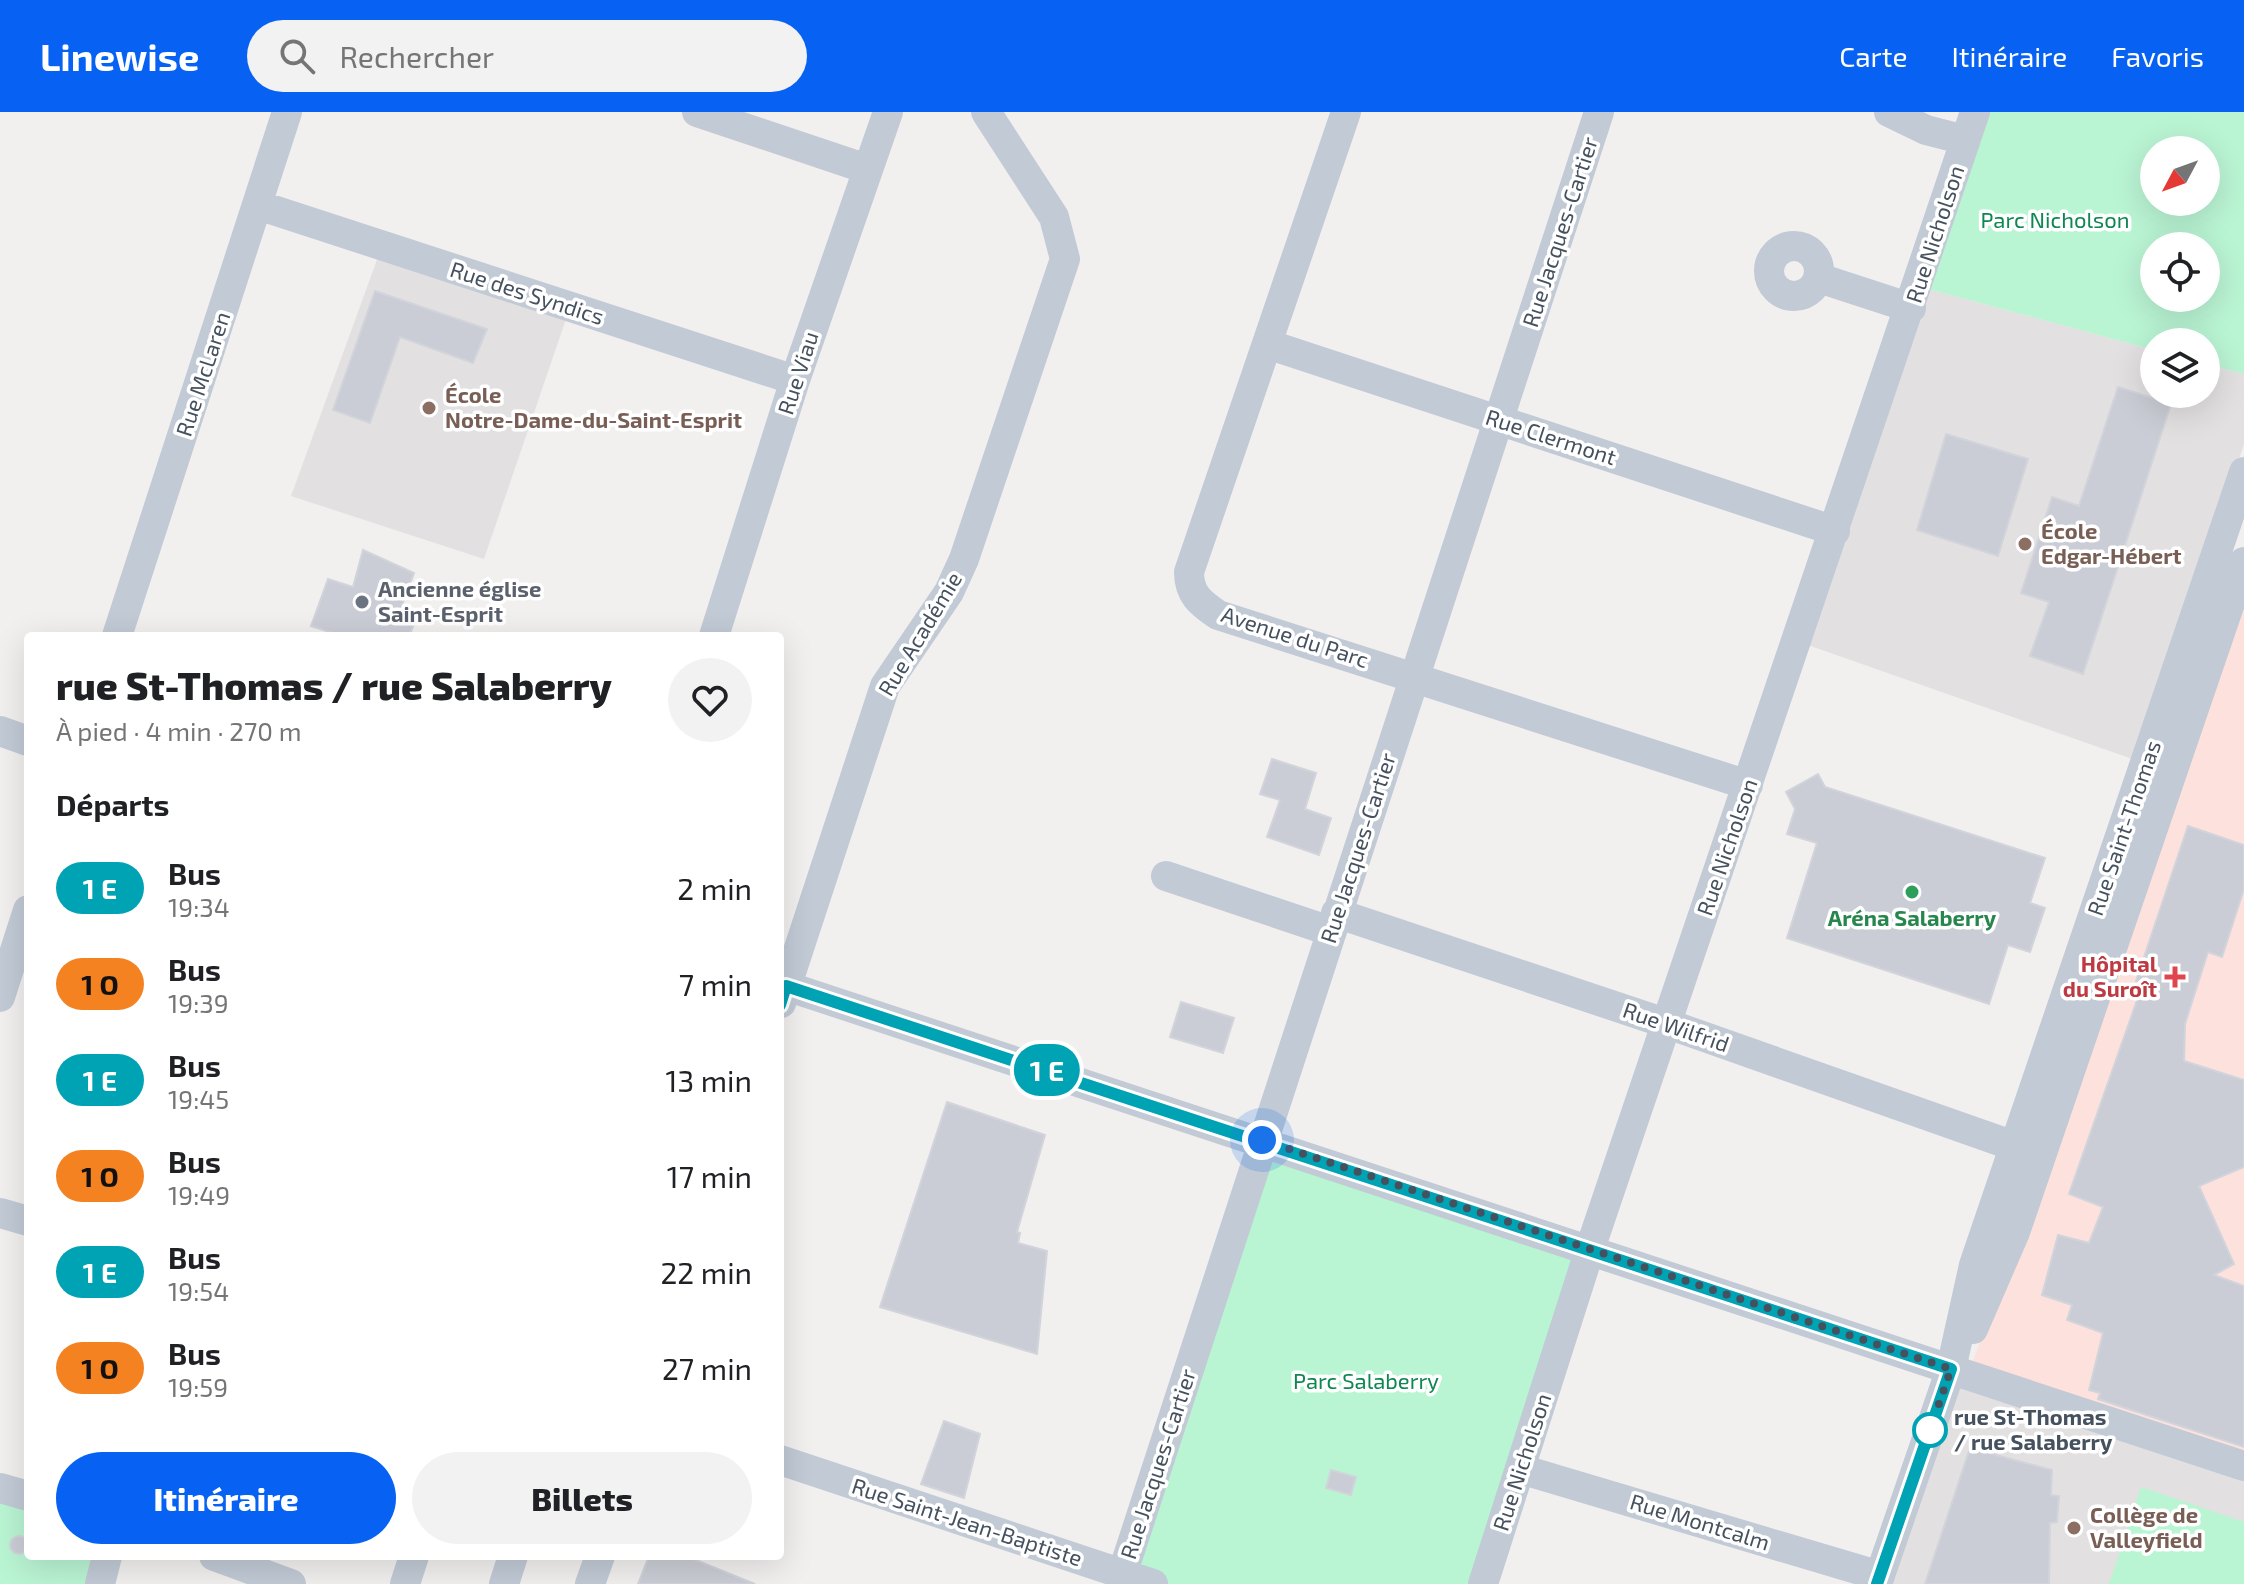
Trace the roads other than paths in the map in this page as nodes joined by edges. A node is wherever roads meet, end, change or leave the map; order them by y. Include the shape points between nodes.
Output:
1 (287, 112) edge
2 (697, 112) edge
3 (888, 112) edge
4 (986, 112) edge
5 (1346, 112) edge
6 (1599, 112) edge
7 (1889, 112) edge
8 (1970, 126) edge
9 (867, 169) junction
10 (258, 205) junction
11 (1819, 278) dead end
12 (1911, 308) junction
13 (1267, 344) junction
14 (795, 380) junction
15 (1498, 419) junction
16 (2244, 472) edge
17 (1835, 531) junction
18 (2244, 562) edge
19 (118, 632) edge
20 (715, 632) edge
21 (1414, 675) junction
22 (0, 731) edge
23 (24, 740) edge
24 (1748, 785) junction
25 (1166, 876) dead end
26 (1333, 922) junction
27 (24, 928) edge
28 (12, 980) edge
29 (784, 986) edge
30 (784, 993) edge
31 (1668, 1024) junction
32 (1262, 1140) junction
33 (2014, 1146) junction
34 (0, 1213) edge
35 (24, 1220) edge
36 (1590, 1249) junction
37 (1951, 1369) junction
38 (784, 1461) edge
39 (2244, 1466) edge
40 (1520, 1469) junction
41 (0, 1488) edge
42 (24, 1495) edge
43 (106, 1560) edge
44 (227, 1560) edge
45 (413, 1560) edge
46 (512, 1560) edge
47 (599, 1560) edge
48 (261, 1571) edge
49 (1121, 1579) edge
50 (1878, 1580) edge
51 (100, 1584) edge
52 (291, 1584) edge
53 (405, 1584) edge
54 (504, 1584) edge
55 (590, 1584) edge
56 (1153, 1584) edge
57 (1483, 1584) edge

1 - 10 street, Rue McLaren
2 - 9 street
3 - 9 street, Rue Viau
4 - 29 street, Rue Académie via 1054,217 1065,259 964,559 949,592 885,686
5 - 13 street, Avenue du Parc
6 - 15 street, Rue Jacques-Cartier
7 - 8 street via 1926,130
8 - 12 street, Rue Nicholson
9 - 14 street, Rue Viau
10 - 14 street, Rue des Syndics
10 - 19 street, Rue McLaren
11 - 12 street
12 - 17 street, Rue Nicholson
13 - 15 street, Rue Clermont
13 - 21 street, Avenue du Parc via 1193,559 1189,587 1218,615
14 - 20 street, Rue Viau
15 - 17 street, Rue Clermont
15 - 21 street, Rue Jacques-Cartier
16 - 33 street, Rue Saint-Thomas
17 - 24 street, Rue Nicholson
18 - 37 street, Rue Saint-Thomas via 2015,1232
21 - 24 street, Avenue du Parc
21 - 26 street, Rue Jacques-Cartier
22 - 23 street
24 - 31 street, Rue Nicholson
25 - 26 street, Rue Wilfrid
26 - 31 street, Rue Wilfrid
26 - 32 street, Rue Jacques-Cartier
27 - 28 street
30 - 32 street
31 - 33 street, Rue Wilfrid
31 - 36 street, Rue Nicholson
32 - 36 street
32 - 49 street, Rue Jacques-Cartier
33 - 37 street, Rue Saint-Thomas via 1974,1265
34 - 35 street
36 - 37 street
36 - 40 street, Rue Nicholson
37 - 39 street
37 - 50 street, Rue Saint-Thomas
38 - 49 street, Rue Saint-Jean-Baptiste
40 - 50 street, Rue Montcalm
40 - 57 street, Rue Nicholson
41 - 42 street
43 - 51 street
44 - 48 street
45 - 53 street
46 - 54 street
47 - 55 street
48 - 52 street
49 - 56 street, Rue Saint-Jean-Baptiste

